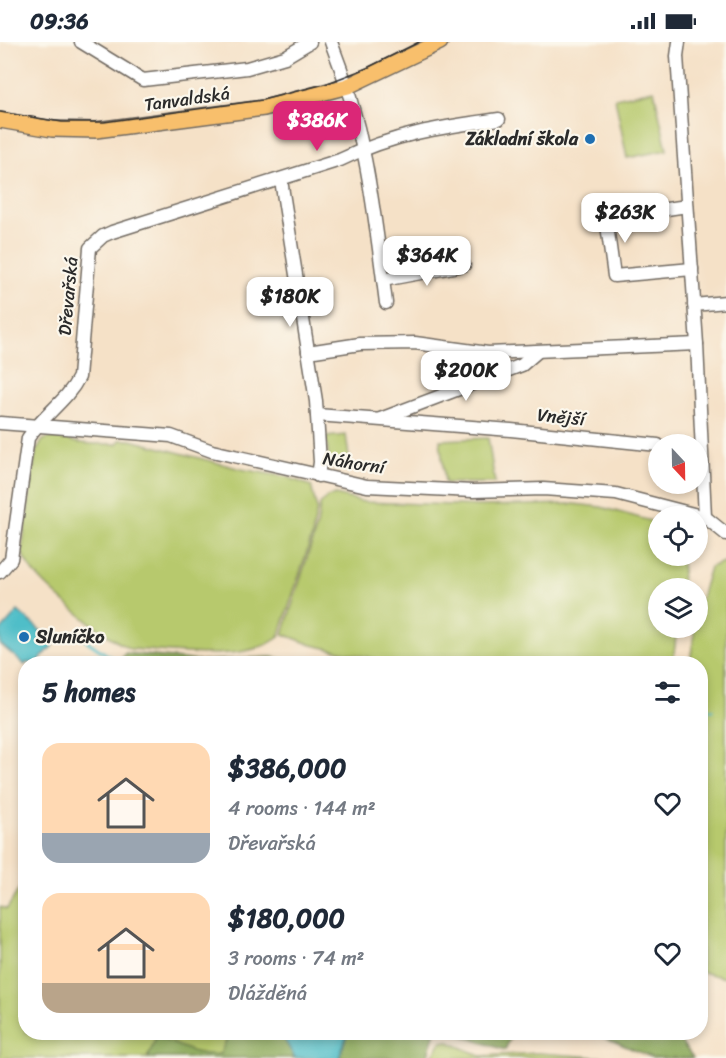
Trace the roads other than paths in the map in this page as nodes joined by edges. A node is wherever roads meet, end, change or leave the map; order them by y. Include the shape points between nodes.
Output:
1 (81, 42) edge
2 (310, 42) edge
3 (331, 42) edge
4 (440, 42) edge
5 (679, 42) edge
6 (348, 86) junction
7 (499, 119) dead end
8 (0, 120) edge
9 (364, 148) junction
10 (281, 180) junction
11 (687, 206) junction
12 (464, 265) dead end
13 (692, 269) junction
14 (383, 280) junction
15 (726, 302) edge
16 (386, 303) dead end
17 (694, 305) junction
18 (697, 344) junction
19 (308, 352) junction
20 (537, 352) junction
21 (317, 415) junction
22 (376, 421) junction
23 (0, 423) edge
24 (36, 425) junction
25 (700, 434) edge
26 (648, 444) edge
27 (318, 476) junction
28 (658, 506) edge
29 (708, 519) edge
30 (726, 534) edge
31 (0, 572) edge

1 - 2 street via 143,80 247,68 285,57
3 - 6 street
4 - 6 main road, Tanvaldská
5 - 11 street
6 - 8 main road, Tanvaldská via 264,108 115,129 70,130
6 - 9 street
7 - 9 street, Dřevařská via 428,129
9 - 10 street, Dřevařská
9 - 14 street
10 - 19 street
10 - 24 street, Dřevařská via 97,240 90,248 79,377 73,390
11 - 13 street
11 - 13 street via 606,218 614,276
12 - 14 street
13 - 17 street
14 - 16 street
15 - 17 street
17 - 18 street
18 - 20 street
18 - 25 street
19 - 20 street via 360,344 415,343 488,353
19 - 21 street
20 - 22 street via 522,365
21 - 22 street, Vnější
21 - 27 street
22 - 26 street, Vnější
23 - 24 street, Náhorní
24 - 27 street, Náhorní via 171,436 212,451
24 - 31 street, Dřevařská via 28,438 11,559
27 - 28 street, Náhorní via 367,486 602,493
29 - 30 street

